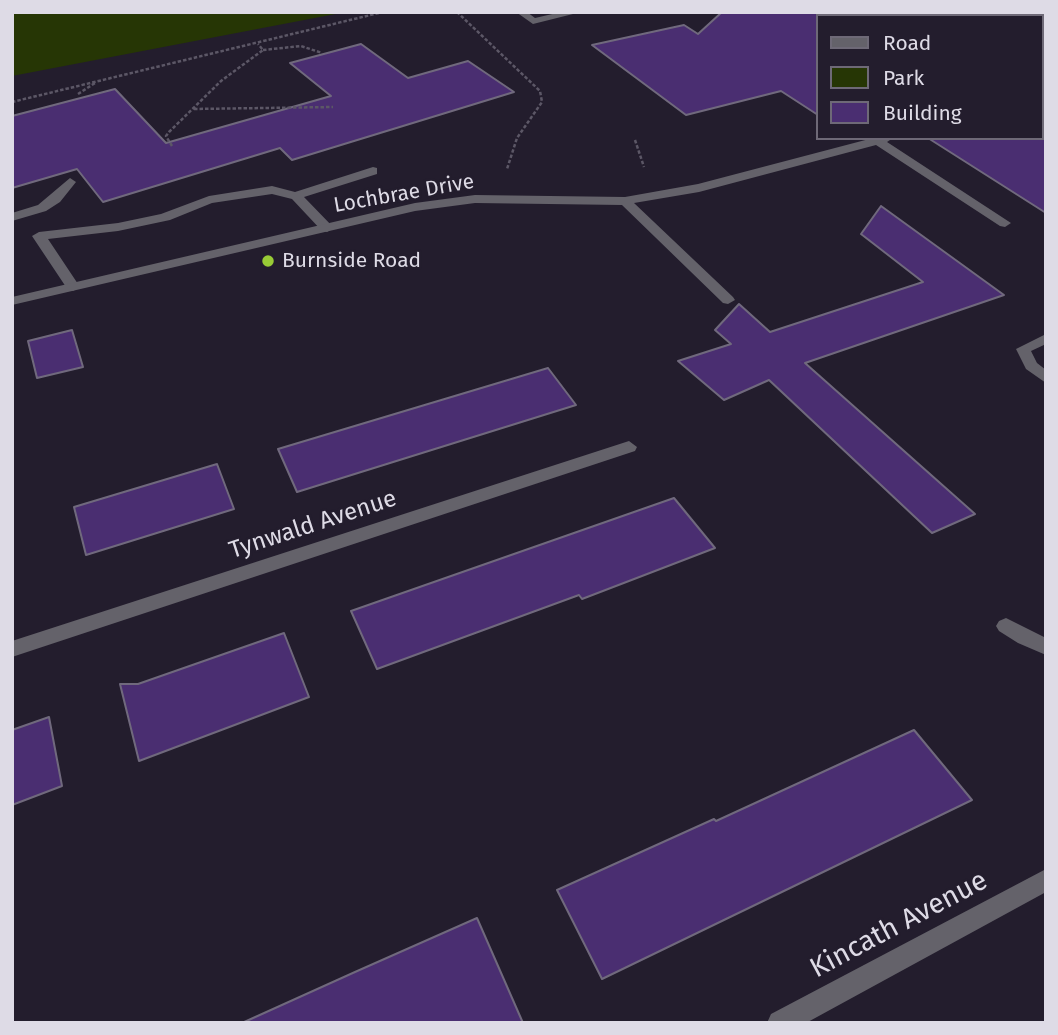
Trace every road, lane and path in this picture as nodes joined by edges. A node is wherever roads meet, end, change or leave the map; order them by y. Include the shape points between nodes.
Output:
1 (383, 12) edge
2 (457, 12) edge
3 (521, 12) edge
4 (576, 12) edge
5 (257, 43) junction
6 (263, 50) junction
7 (322, 53) dead end
8 (104, 78) junction
9 (79, 94) dead end
10 (12, 102) edge
11 (332, 107) dead end
12 (194, 109) junction
13 (635, 140) dead end
14 (878, 140) edge
15 (883, 140) edge
16 (172, 146) dead end
17 (644, 170) dead end
18 (373, 171) dead end
19 (506, 174) dead end
20 (70, 182) dead end
21 (296, 196) junction
22 (625, 201) junction
23 (18, 216) edge
24 (1006, 223) dead end
25 (327, 228) junction
26 (39, 236) junction
27 (73, 287) junction
28 (728, 300) dead end
29 (12, 301) edge
30 (1046, 338) edge
31 (1046, 378) edge
32 (629, 447) dead end
33 (1006, 626) dead end
34 (1046, 647) edge
35 (12, 649) edge
36 (1046, 880) edge
37 (780, 1023) edge

1 - 5 path
2 - 19 path via 540,91 542,102 517,138
3 - 4 street via 533,21
5 - 6 path
5 - 8 path
6 - 7 path via 301,46
6 - 12 path via 221,81
8 - 9 path
8 - 10 path
11 - 12 path
12 - 16 path via 166,136
13 - 17 path
14 - 22 street, Lochbrae Drive via 699,188
15 - 24 street
18 - 21 street
20 - 23 street via 56,199
21 - 25 street
21 - 26 street via 272,190 241,193 118,228
22 - 25 street, Lochbrae Drive via 475,199
22 - 28 street
23 - 26 street
25 - 27 street, Lochbrae Drive
26 - 27 street
27 - 29 street, Lochbrae Drive
30 - 31 street via 1023,349 1031,366
32 - 35 street, Tynwald Avenue
33 - 34 street
36 - 37 street, Kincath Avenue

